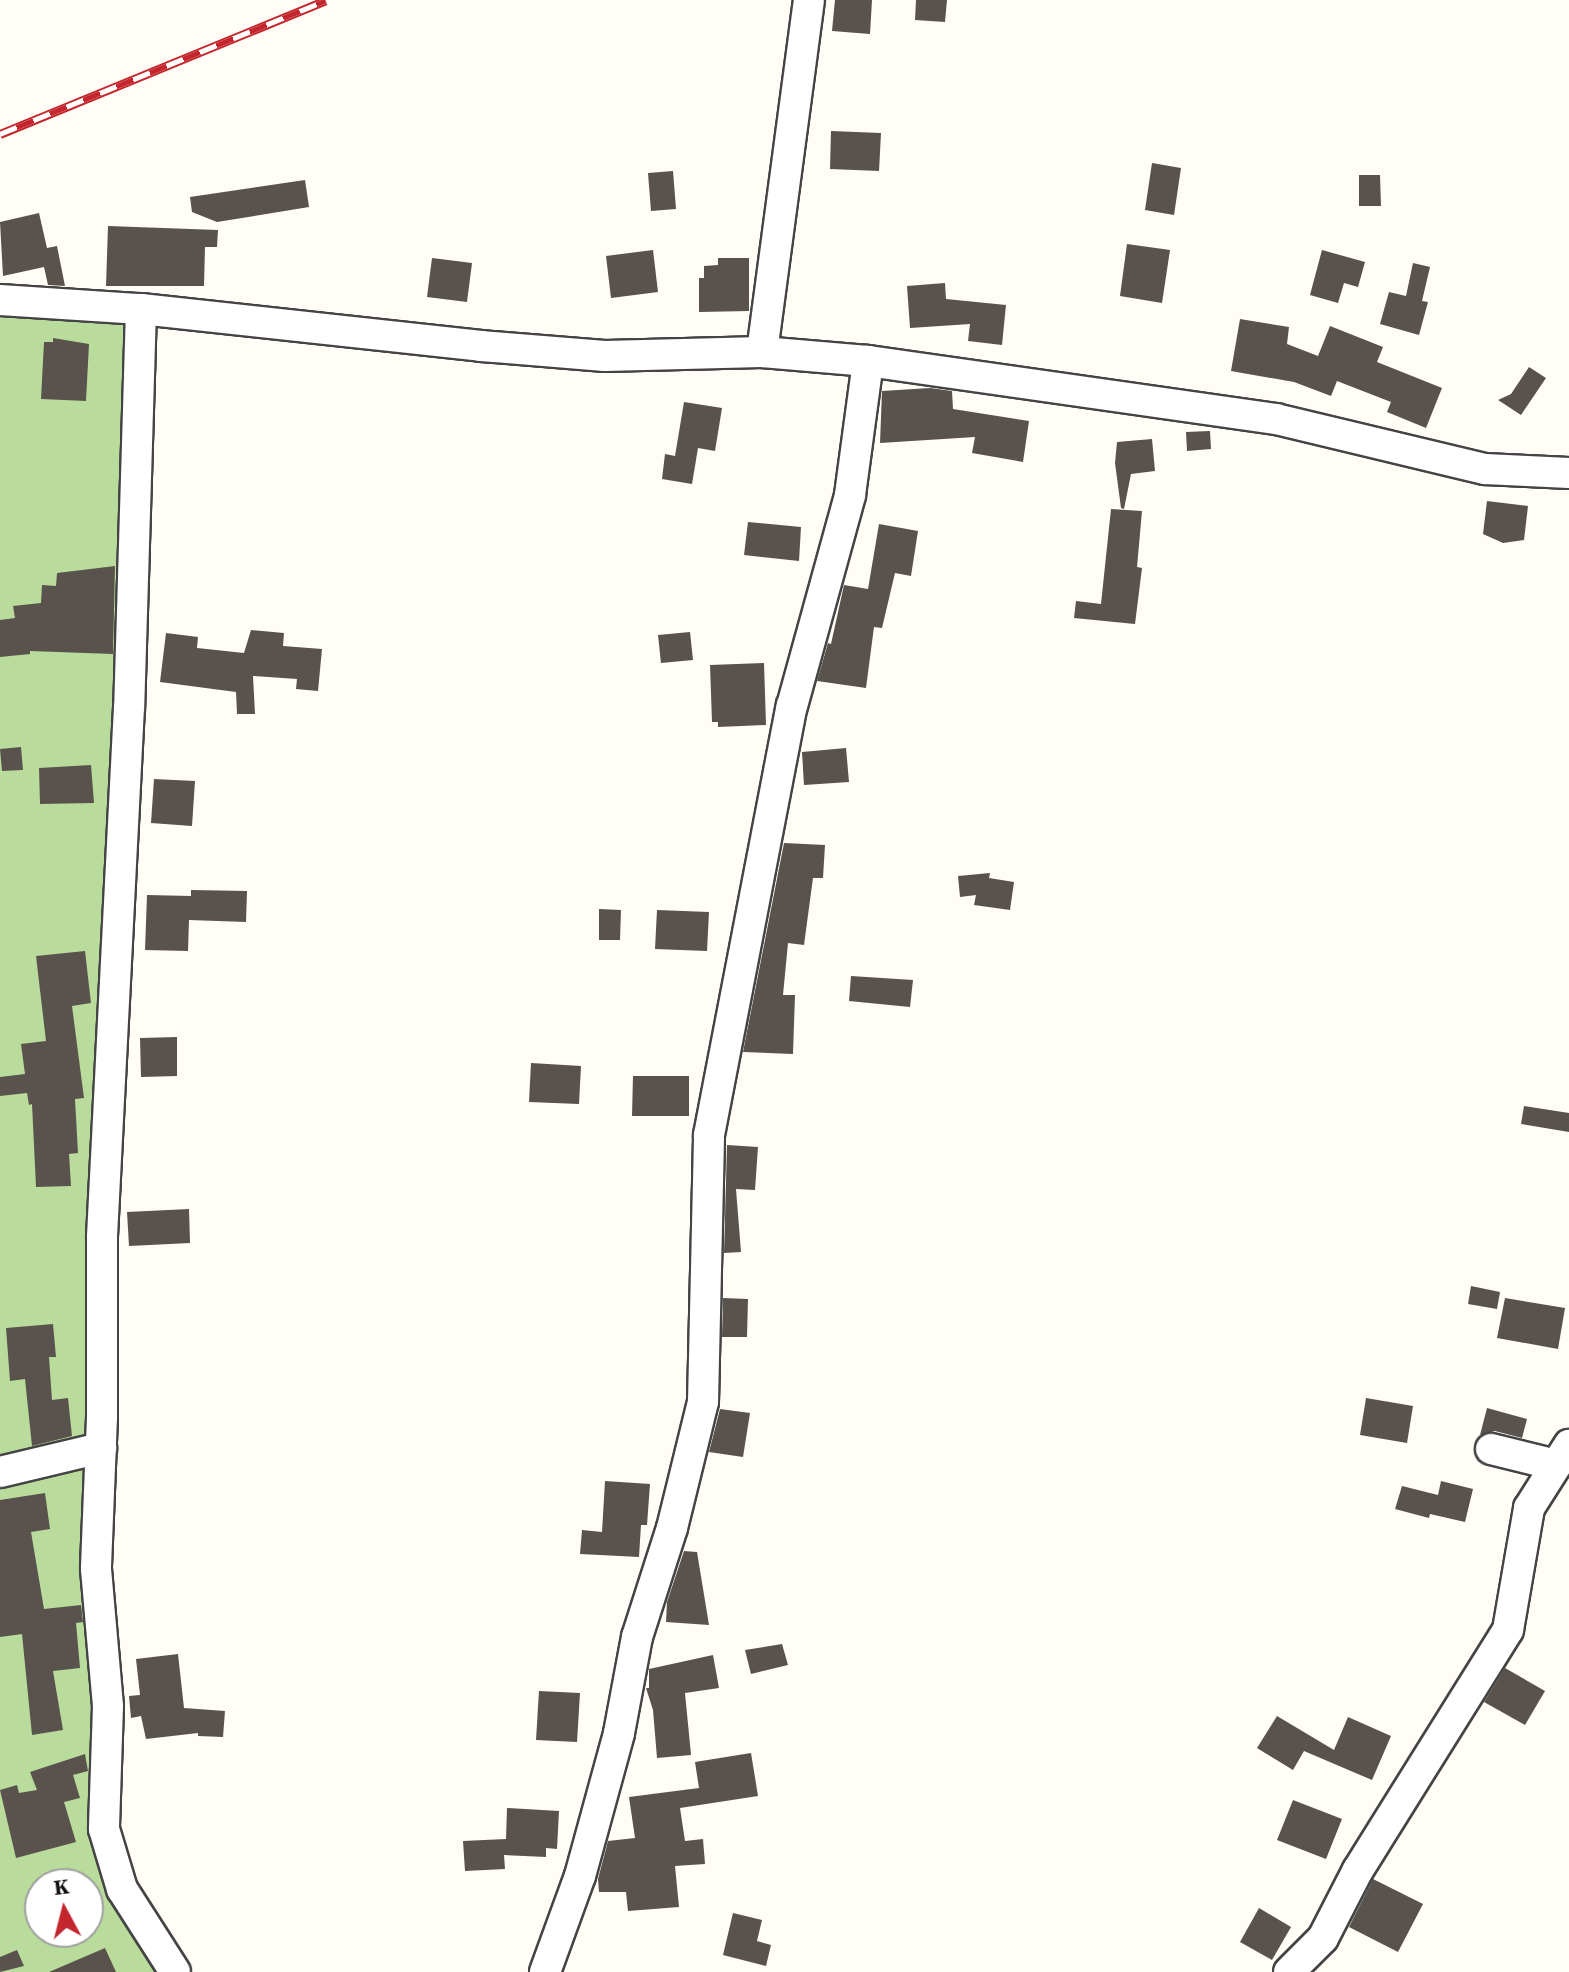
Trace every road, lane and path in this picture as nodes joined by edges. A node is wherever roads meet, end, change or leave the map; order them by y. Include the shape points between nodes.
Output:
1 (809, 0) edge
2 (0, 300) edge
3 (141, 309) junction
4 (762, 352) junction
5 (868, 361) junction
6 (1569, 473) edge
7 (101, 1448) junction
8 (1491, 1449) dead end
9 (1563, 1455) edge
10 (0, 1472) edge
11 (175, 1972) edge
12 (545, 1972) edge
13 (1289, 1972) edge

1 - 4 street
2 - 3 street
3 - 4 street via 605,356
3 - 7 street via 129,707 102,1237
4 - 5 street
5 - 6 street via 1276,419 1485,469
5 - 12 street via 850,495 792,706 709,1135 703,1402 672,1528 637,1637 619,1733 580,1876
7 - 10 street
7 - 11 street via 96,1569 108,1706 104,1829 122,1889
8 - 9 street
9 - 13 street via 1529,1508 1508,1630 1358,1870 1323,1938

